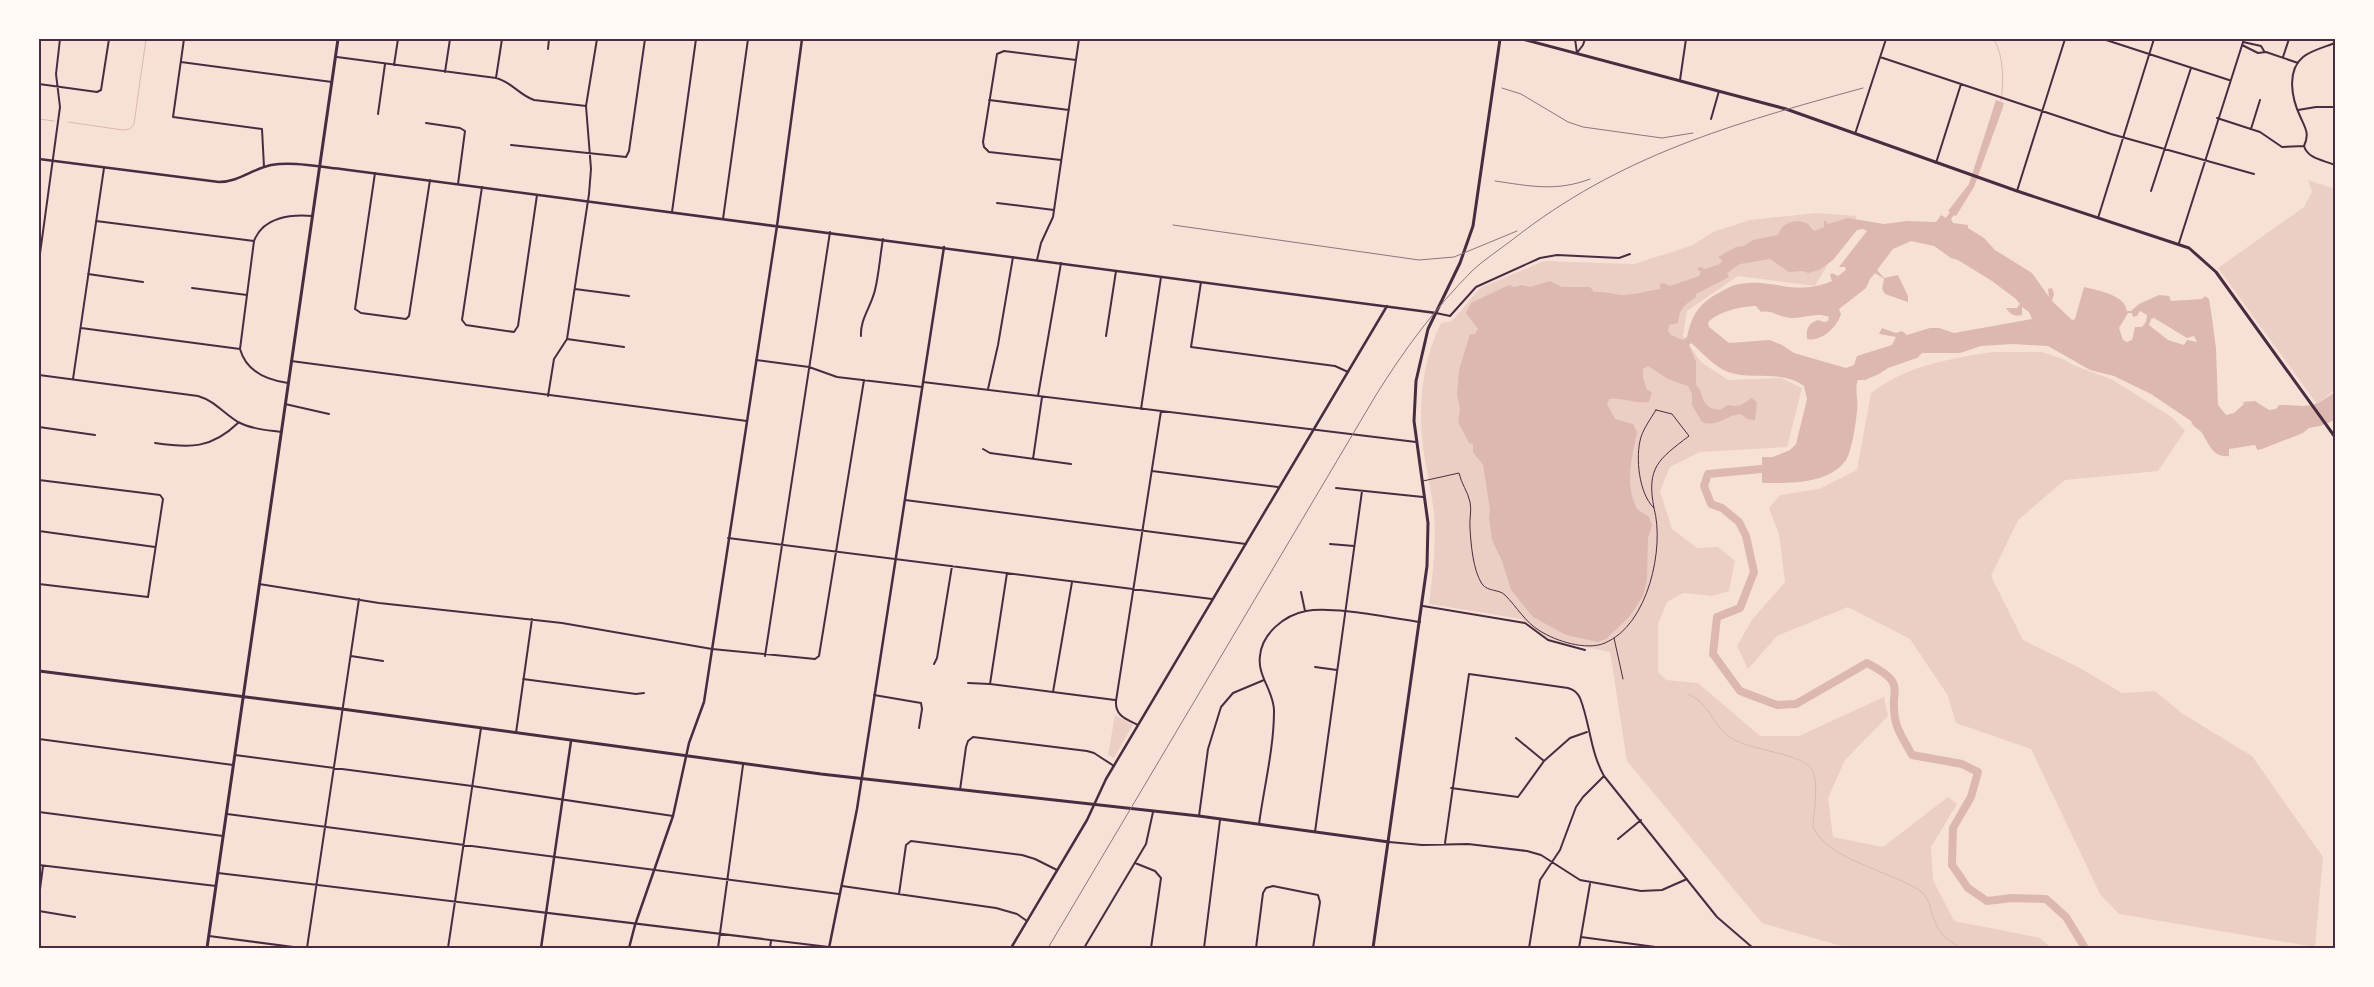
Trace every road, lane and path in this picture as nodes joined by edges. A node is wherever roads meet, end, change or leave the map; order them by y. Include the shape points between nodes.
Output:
1 (60, 39) edge
2 (109, 39) edge
3 (184, 39) edge
4 (338, 39) edge
5 (398, 39) edge
6 (450, 39) edge
7 (502, 39) edge
8 (549, 39) edge
9 (597, 39) edge
10 (644, 39) edge
11 (696, 39) edge
12 (748, 39) edge
13 (802, 39) edge
14 (1078, 39) edge
15 (1500, 39) edge
16 (1522, 39) edge
17 (1576, 39) edge
18 (1584, 39) edge
19 (1686, 39) edge
20 (1886, 39) edge
21 (2065, 39) edge
22 (2103, 39) edge
23 (2154, 39) edge
24 (2288, 39) edge
25 (2243, 42) edge
26 (2335, 44) edge
27 (548, 49) dead end
28 (2264, 51) junction
29 (1577, 53) junction
30 (2149, 54) junction
31 (334, 56) junction
32 (1880, 57) junction
33 (2283, 57) junction
34 (1076, 60) junction
35 (181, 62) junction
36 (2298, 62) junction
37 (385, 64) junction
38 (394, 64) junction
39 (2191, 68) junction
40 (445, 72) junction
41 (496, 78) junction
42 (1680, 80) junction
43 (2230, 80) junction
44 (332, 82) junction
45 (39, 84) edge
46 (1962, 84) junction
47 (58, 86) junction
48 (1719, 91) junction
49 (989, 100) junction
50 (2260, 100) dead end
51 (586, 106) junction
52 (2335, 107) edge
53 (1069, 110) junction
54 (2042, 110) junction
55 (2298, 110) junction
56 (378, 114) dead end
57 (2217, 118) junction
58 (1711, 119) dead end
59 (426, 123) dead end
60 (2251, 129) junction
61 (1855, 134) junction
62 (2123, 137) junction
63 (511, 145) dead end
64 (2304, 146) junction
65 (2164, 150) junction
66 (589, 153) junction
67 (39, 159) edge
68 (1061, 160) junction
69 (53, 161) junction
70 (2204, 161) junction
71 (1936, 162) junction
72 (2335, 164) edge
73 (264, 167) junction
74 (104, 168) junction
75 (320, 168) junction
76 (375, 173) junction
77 (2254, 174) dead end
78 (430, 180) junction
79 (458, 184) junction
80 (482, 187) junction
81 (2017, 191) junction
82 (2151, 191) dead end
83 (537, 194) junction
84 (588, 201) junction
85 (998, 203) dead end
86 (1054, 210) junction
87 (672, 212) junction
88 (313, 216) junction
89 (2098, 218) junction
90 (723, 219) junction
91 (96, 221) junction
92 (777, 226) junction
93 (830, 232) junction
94 (883, 239) junction
95 (254, 241) junction
96 (2178, 243) junction
97 (944, 247) junction
98 (1630, 254) dead end
99 (1013, 257) junction
100 (1037, 260) junction
101 (39, 261) edge
102 (1061, 263) junction
103 (1116, 270) junction
104 (88, 274) junction
105 (1161, 276) junction
106 (143, 282) dead end
107 (1202, 282) junction
108 (192, 288) dead end
109 (575, 289) junction
110 (247, 295) junction
111 (629, 296) dead end
112 (1387, 306) junction
113 (1436, 313) junction
114 (80, 328) junction
115 (861, 336) dead end
116 (1106, 336) dead end
117 (567, 339) junction
118 (624, 347) dead end
119 (240, 349) junction
120 (756, 360) junction
121 (291, 361) junction
122 (809, 367) junction
123 (1348, 372) junction
124 (39, 375) edge
125 (73, 379) junction
126 (864, 380) junction
127 (923, 382) junction
128 (288, 383) junction
129 (922, 387) junction
130 (988, 389) junction
131 (548, 396) junction
132 (1038, 396) junction
133 (1042, 397) junction
134 (285, 404) junction
135 (1141, 408) junction
136 (1161, 411) junction
137 (328, 414) dead end
138 (747, 421) junction
139 (238, 422) junction
140 (39, 427) edge
141 (1314, 429) junction
142 (281, 432) junction
143 (95, 435) dead end
144 (2335, 437) edge
145 (1416, 442) junction
146 (155, 443) dead end
147 (983, 449) dead end
148 (1033, 459) junction
149 (1071, 464) dead end
150 (1152, 471) junction
151 (39, 480) edge
152 (1422, 481) junction
153 (1279, 488) junction
154 (1336, 488) dead end
155 (1362, 491) junction
156 (1425, 497) junction
157 (905, 500) junction
158 (1654, 508) junction
159 (1144, 529) junction
160 (39, 531) edge
161 (728, 538) junction
162 (1246, 544) junction
163 (1330, 544) dead end
164 (782, 545) junction
165 (1354, 546) junction
166 (156, 547) junction
167 (835, 552) junction
168 (896, 560) junction
169 (952, 566) junction
170 (1007, 573) junction
171 (1072, 582) junction
172 (39, 584) edge
173 (259, 584) junction
174 (1134, 589) junction
175 (1301, 592) dead end
176 (359, 599) junction
177 (1212, 599) junction
178 (1423, 606) junction
179 (1305, 611) junction
180 (1344, 612) junction
181 (532, 619) junction
182 (1420, 622) junction
183 (1613, 638) junction
184 (712, 649) junction
185 (1585, 650) dead end
186 (350, 656) junction
187 (765, 656) junction
188 (384, 661) dead end
189 (934, 664) dead end
190 (1315, 667) dead end
191 (1337, 670) junction
192 (39, 671) edge
193 (523, 679) junction
194 (1623, 679) dead end
195 (1264, 680) junction
196 (968, 683) dead end
197 (990, 684) junction
198 (644, 692) dead end
199 (1053, 692) junction
200 (874, 695) junction
201 (244, 697) junction
202 (1116, 700) junction
203 (342, 709) junction
204 (1138, 725) junction
205 (480, 728) junction
206 (919, 728) dead end
207 (1588, 732) junction
208 (516, 733) junction
209 (1516, 738) dead end
210 (39, 739) edge
211 (571, 741) junction
212 (235, 755) junction
213 (686, 757) junction
214 (1544, 761) junction
215 (744, 764) junction
216 (233, 765) junction
217 (1114, 766) junction
218 (334, 768) junction
219 (1604, 776) junction
220 (862, 779) junction
221 (472, 786) junction
222 (1451, 788) junction
223 (960, 790) junction
224 (563, 799) junction
225 (1095, 806) junction
226 (39, 812) edge
227 (1153, 812) junction
228 (226, 814) junction
229 (672, 816) junction
230 (1199, 816) junction
231 (1220, 820) junction
232 (1641, 820) junction
233 (1259, 824) junction
234 (325, 826) junction
235 (1315, 832) junction
236 (223, 836) junction
237 (1618, 839) dead end
238 (1389, 842) junction
239 (1445, 843) junction
240 (464, 844) junction
241 (554, 857) junction
242 (1134, 862) junction
243 (1553, 862) junction
244 (39, 865) edge
245 (43, 866) junction
246 (1057, 870) junction
247 (654, 871) junction
248 (218, 872) junction
249 (1687, 879) junction
250 (727, 880) junction
251 (1590, 884) junction
252 (316, 885) junction
253 (216, 886) junction
254 (842, 886) junction
255 (840, 894) junction
256 (899, 894) junction
257 (39, 897) edge
258 (455, 902) junction
259 (39, 911) edge
260 (546, 913) junction
261 (74, 918) dead end
262 (1027, 922) junction
263 (635, 925) junction
264 (721, 934) junction
265 (209, 936) junction
266 (1581, 937) junction
267 (771, 942) junction
268 (207, 948) edge
269 (301, 948) edge
270 (307, 948) edge
271 (448, 948) edge
272 (541, 948) edge
273 (629, 948) edge
274 (718, 948) edge
275 (770, 948) edge
276 (829, 948) edge
277 (1011, 948) edge
278 (1084, 948) edge
279 (1151, 948) edge
280 (1204, 948) edge
281 (1256, 948) edge
282 (1313, 948) edge
283 (1373, 948) edge
284 (1529, 948) edge
285 (1579, 948) edge
286 (1663, 948) edge
287 (1752, 948) edge
288 (1765, 948) edge

1 - 47 street via 56,74
2 - 47 street via 102,87 98,92
3 - 35 street
4 - 31 main road
5 - 38 street
6 - 40 street
7 - 41 street
8 - 27 street
9 - 51 street
10 - 66 street via 627,156 620,158
11 - 87 street
12 - 90 street
13 - 92 street
14 - 34 street
15 - 113 main road via 1473,226 1460,263
16 - 29 main road
17 - 29 street
18 - 29 street
19 - 42 street
20 - 32 street
21 - 54 street
22 - 30 street
23 - 30 street
24 - 33 street
25 - 28 street via 2260,46
25 - 28 street via 2258,53
25 - 43 street
26 - 36 street via 2310,53
28 - 33 street
29 - 42 main road
30 - 39 street
30 - 62 street
31 - 37 street
31 - 44 main road
32 - 46 street
32 - 61 street
33 - 36 street
34 - 49 street via 1002,52 996,58
34 - 53 street
35 - 44 street
35 - 73 street via 173,117 262,129
36 - 55 street via 2292,80
37 - 38 street
37 - 56 street
38 - 40 street
39 - 43 street
39 - 65 street
40 - 41 street
41 - 51 street via 512,84 534,100
42 - 48 main road
43 - 57 street
44 - 75 main road
45 - 47 street
46 - 54 street
46 - 71 street
47 - 69 street via 60,107
48 - 58 street
48 - 61 main road
49 - 53 street
49 - 68 street via 983,145 989,152
50 - 60 street
51 - 66 street
52 - 55 street
53 - 68 street
54 - 62 street
54 - 81 street
55 - 64 street via 2307,131
57 - 60 street
57 - 70 street
59 - 79 street via 460,128 465,132
60 - 64 street via 2282,147
61 - 71 main road
62 - 65 street
62 - 89 street
63 - 66 street
64 - 72 street via 2312,157
65 - 70 street
65 - 82 street
66 - 84 street
67 - 69 street
68 - 86 street
69 - 74 street
69 - 101 street
70 - 77 street
70 - 96 street
71 - 81 main road
73 - 74 street via 240,179 224,182
73 - 75 street via 282,164
74 - 91 street
75 - 76 street
75 - 88 main road
76 - 78 street
76 - 78 street via 355,304 357,312 367,314 408,319
78 - 79 street
79 - 80 street
80 - 83 street
80 - 83 street via 462,320 468,325 516,330
81 - 89 main road
83 - 84 street
84 - 87 street
84 - 109 street
85 - 86 street
86 - 100 street
87 - 90 street
88 - 95 street via 290,215 277,219 259,232
88 - 121 main road
89 - 96 main road
90 - 92 street
91 - 95 street
91 - 104 street
92 - 93 street
92 - 120 street
93 - 94 street
93 - 122 street
94 - 97 street
94 - 115 street via 872,302 863,319
95 - 110 street
96 - 144 main road via 2207,262
97 - 99 street
97 - 127 street
98 - 113 street via 1619,258 1557,255 1540,258 1476,287 1450,316
99 - 100 street
99 - 130 street
100 - 102 street
102 - 103 street
102 - 132 street
103 - 105 street
103 - 116 street
104 - 106 street
104 - 114 street
105 - 107 street
105 - 135 street
107 - 112 street
107 - 123 street via 1192,347 1335,366
108 - 110 street
109 - 111 street
109 - 117 street
110 - 119 street
112 - 113 street
112 - 123 street
113 - 145 main road via 1425,339 1416,381
114 - 119 street
114 - 125 street
117 - 118 street
117 - 131 street via 554,358
119 - 128 street via 246,361 263,377
120 - 122 street
120 - 138 street
121 - 128 main road
121 - 131 street
122 - 126 street via 828,375
122 - 164 street
123 - 141 street
124 - 125 street
125 - 139 street via 198,396 214,402
126 - 129 street
126 - 167 street
127 - 129 street
127 - 130 street
128 - 134 main road
129 - 157 street
130 - 132 street
131 - 138 street
132 - 133 street
133 - 135 street
133 - 148 street
134 - 137 street
134 - 142 main road
135 - 136 street
136 - 141 street
136 - 150 street
138 - 161 street
139 - 142 street via 252,428
139 - 146 street via 209,443 188,447
140 - 143 street
141 - 145 street
141 - 153 street
142 - 173 main road
145 - 152 main road
147 - 148 street via 990,453
148 - 149 street
150 - 153 street
150 - 159 street
151 - 166 street via 162,496
152 - 156 main road
152 - 183 lane via 1459,474 1470,502 1470,530 1479,576 1485,587 1503,593 1529,622 1566,642 1603,644
153 - 162 street
154 - 155 street
155 - 156 street
155 - 165 street
156 - 178 main road via 1428,545
157 - 159 street
157 - 168 street
158 - 158 lane via 1655,467 1663,456 1689,436 1672,414 1656,410 1642,434 1640,450 1644,489
158 - 183 lane via 1657,536 1651,585 1632,619
159 - 162 street
159 - 174 street
160 - 166 street
161 - 164 street
161 - 184 street
162 - 177 street
163 - 165 street
164 - 167 street
164 - 187 street
165 - 180 street
166 - 172 street via 148,597
167 - 168 street
167 - 187 street via 817,658
168 - 169 street
168 - 200 street
169 - 170 street
169 - 189 street
170 - 171 street
170 - 197 street
171 - 174 street
171 - 199 street
173 - 176 street
173 - 201 main road
174 - 177 street
174 - 202 street
175 - 179 street
176 - 181 street
176 - 186 street
177 - 204 street
178 - 182 main road
178 - 185 street via 1525,623 1548,640
179 - 180 street
179 - 195 street via 1282,621 1264,641 1260,663
180 - 182 street
180 - 191 street
181 - 184 street
181 - 193 street
182 - 238 main road
183 - 194 lane
184 - 187 street
184 - 213 street via 704,702
186 - 188 street
186 - 203 street
190 - 191 street
191 - 235 street
192 - 201 main road
193 - 198 street via 636,694
193 - 208 street
195 - 230 street via 1233,693 1221,707 1208,749
195 - 233 street via 1274,711
196 - 197 street
197 - 199 street
199 - 202 street
200 - 206 street via 921,703
200 - 220 street
201 - 203 main road
201 - 212 main road
202 - 204 street via 1115,708 1119,715
203 - 205 main road
203 - 218 street
204 - 217 street
205 - 208 main road
205 - 221 street
207 - 214 street via 1570,738
207 - 219 street
207 - 222 street via 1580,698 1574,690 1469,674
208 - 211 main road
209 - 214 street
210 - 216 street
211 - 213 main road
211 - 224 street
212 - 216 main road
212 - 218 street
213 - 215 main road
213 - 229 street
214 - 222 street via 1518,797
215 - 220 main road
215 - 250 street
216 - 228 main road
217 - 223 street via 1087,751 974,737 966,747
217 - 225 street
218 - 221 street
218 - 234 street
219 - 232 street
219 - 243 street via 1576,807
220 - 223 main road
220 - 254 street
221 - 224 street
221 - 240 street
222 - 239 street
223 - 225 main road
224 - 229 street
224 - 241 street
225 - 227 main road
225 - 246 street
226 - 236 street
227 - 230 main road
227 - 242 street via 1149,836
228 - 234 street
228 - 236 main road
229 - 247 street
230 - 231 main road
231 - 233 main road
231 - 280 street
232 - 237 street
232 - 249 street
233 - 235 main road
234 - 240 street
234 - 252 street
235 - 238 main road
236 - 248 main road
238 - 239 street
238 - 283 main road
239 - 243 street via 1527,850
240 - 241 street
240 - 258 street
241 - 247 street
241 - 260 street
242 - 278 street
242 - 279 street via 1155,871 1161,878
243 - 251 street
243 - 284 street via 1540,880
244 - 245 street
245 - 253 street
245 - 257 street
246 - 256 street via 1036,858 1022,855 908,842
246 - 262 street
247 - 250 street
247 - 263 street
248 - 252 street
248 - 253 main road
249 - 251 street via 1654,891
249 - 287 street via 1717,917
250 - 255 street
250 - 264 street
251 - 266 street
252 - 258 street
252 - 270 street
253 - 265 main road
254 - 255 street
254 - 256 street
255 - 276 street
256 - 262 street via 996,908 1017,914
258 - 260 street
258 - 271 street
259 - 261 street
260 - 263 street
260 - 272 street
262 - 277 street
263 - 264 street
263 - 273 street
264 - 267 street
264 - 274 street
265 - 268 main road
265 - 269 street
266 - 285 street
266 - 286 street
267 - 275 street
267 - 276 street
281 - 282 street via 1263,893 1273,886 1318,894 1320,902
287 - 288 street

